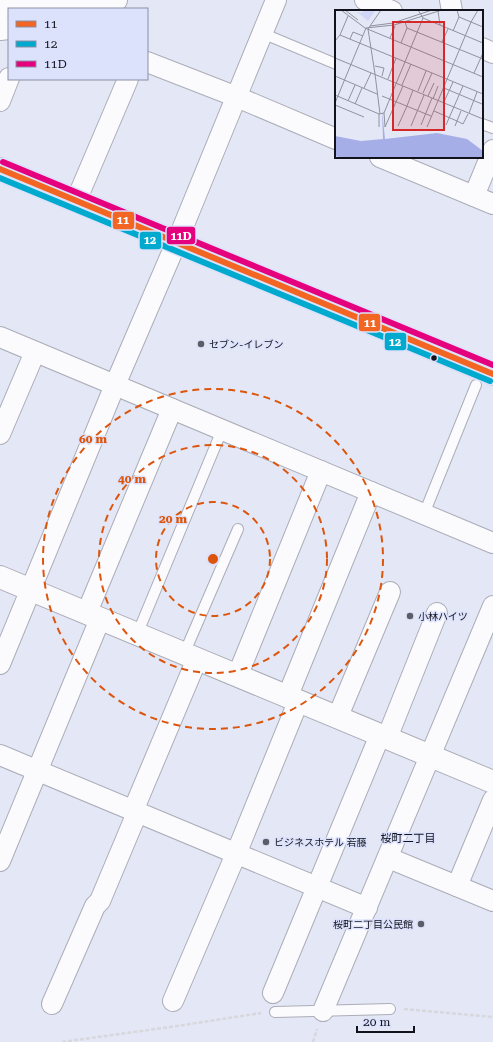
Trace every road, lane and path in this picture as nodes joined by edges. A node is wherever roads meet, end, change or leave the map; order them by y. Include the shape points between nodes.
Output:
1 (29, 0) edge
2 (79, 0) edge
3 (276, 0) edge
4 (365, 0) edge
5 (450, 0) edge
6 (115, 3) edge
7 (0, 8) edge
8 (48, 8) edge
9 (88, 8) edge
10 (390, 10) edge
11 (452, 10) edge
12 (269, 36) dead end
13 (483, 48) edge
14 (493, 53) edge
15 (148, 62) edge
16 (335, 64) edge
17 (8, 80) edge
18 (128, 80) edge
19 (237, 97) junction
20 (0, 101) edge
21 (483, 124) edge
22 (493, 128) edge
23 (335, 139) edge
24 (493, 150) edge
25 (382, 158) edge
26 (0, 169) edge
27 (474, 196) junction
28 (76, 201) junction
29 (493, 204) edge
30 (176, 242) junction
31 (0, 337) edge
32 (35, 352) junction
33 (485, 380) edge
34 (115, 385) junction
35 (172, 409) junction
36 (222, 430) junction
37 (0, 434) edge
38 (321, 471) junction
39 (371, 492) junction
40 (424, 514) junction
41 (238, 529) dead end
42 (493, 543) edge
43 (0, 577) edge
44 (31, 590) junction
45 (390, 592) dead end
46 (493, 606) edge
47 (95, 612) junction
48 (437, 613) dead end
49 (141, 625) dead end
50 (190, 656) junction
51 (0, 664) edge
52 (241, 667) dead end
53 (294, 695) junction
54 (341, 709) dead end
55 (383, 737) junction
56 (0, 755) edge
57 (431, 756) junction
58 (37, 770) junction
59 (493, 782) edge
60 (493, 800) edge
61 (135, 812) junction
62 (236, 854) junction
63 (0, 861) edge
64 (396, 861) dead end
65 (457, 886) junction
66 (316, 887) junction
67 (493, 901) edge
68 (367, 908) junction
69 (173, 1001) dead end
70 (274, 1002) junction
71 (52, 1004) dead end
72 (390, 1009) joint
73 (323, 1011) junction
74 (493, 1017) edge
75 (316, 1031) dead end
76 (62, 1042) edge
77 (313, 1042) edge

1 - 7 street
2 - 8 street
3 - 19 street
4 - 10 street
5 - 11 street
6 - 9 street
12 - 16 lane
13 - 14 street
15 - 19 street
17 - 20 street
18 - 28 street
19 - 23 street
19 - 30 street
21 - 22 lane
24 - 27 street
25 - 27 street
26 - 28 main road
27 - 29 street
28 - 30 main road
30 - 33 main road
30 - 34 street
31 - 32 street
32 - 34 street
32 - 37 street
33 - 40 lane
34 - 35 street
34 - 44 street
35 - 36 street
35 - 47 street
36 - 38 street
36 - 49 lane
38 - 39 street
38 - 52 street
39 - 40 street
39 - 53 street
40 - 42 street
41 - 50 lane
43 - 44 street
44 - 47 street
44 - 51 street
45 - 54 street
46 - 57 street
47 - 50 street
47 - 58 street
48 - 55 street
50 - 53 street
50 - 61 street
53 - 55 street
53 - 62 street
55 - 57 street
55 - 66 street
56 - 58 street
57 - 59 street
57 - 68 street
58 - 61 street
58 - 63 street
60 - 65 street
61 - 62 street
61 - 71 street via 100,901 95,906
62 - 66 street
62 - 69 street
64 - 65 street
65 - 67 street
66 - 68 street
66 - 70 street
68 - 73 street
70 - 73 lane
70 - 76 path via 264,1012
72 - 73 lane
72 - 74 path
75 - 77 path

